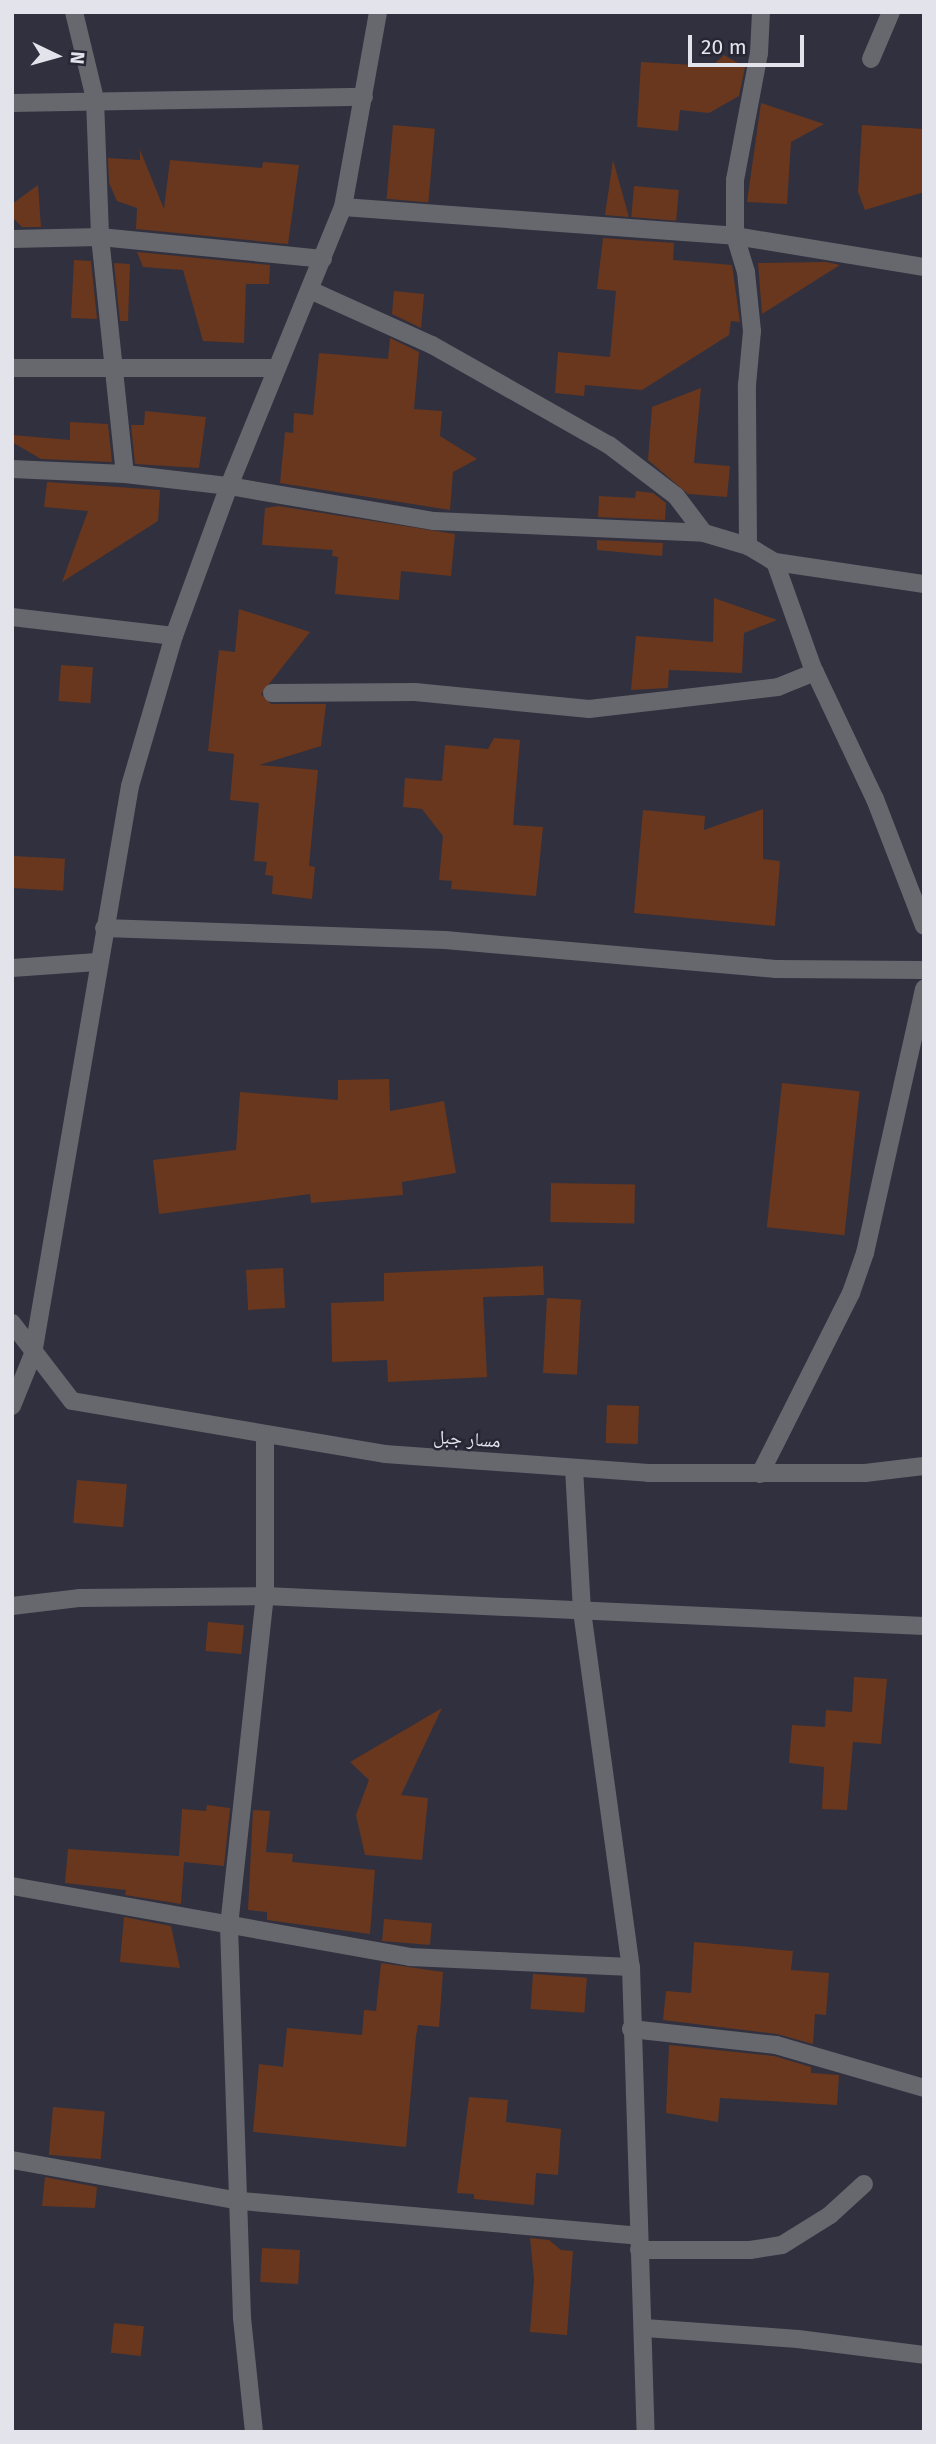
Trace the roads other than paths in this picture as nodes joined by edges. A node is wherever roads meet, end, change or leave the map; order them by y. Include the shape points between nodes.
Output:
1 (74, 12) edge
2 (378, 12) edge
3 (761, 12) edge
4 (891, 12) edge
5 (871, 58) dead end
6 (364, 97) junction
7 (95, 99) junction
8 (12, 103) edge
9 (342, 207) junction
10 (735, 236) junction
11 (100, 237) junction
12 (12, 239) edge
13 (323, 259) junction
14 (924, 267) edge
15 (310, 290) junction
16 (12, 368) edge
17 (276, 368) junction
18 (117, 371) junction
19 (12, 469) edge
20 (125, 474) junction
21 (229, 486) junction
22 (704, 533) junction
23 (748, 546) junction
24 (775, 562) junction
25 (924, 584) edge
26 (12, 617) edge
27 (174, 636) junction
28 (815, 672) junction
29 (272, 693) dead end
30 (924, 926) edge
31 (104, 928) junction
32 (97, 962) junction
33 (12, 968) edge
34 (924, 970) edge
35 (924, 989) edge
36 (12, 1324) edge
37 (33, 1354) junction
38 (12, 1406) edge
39 (265, 1434) junction
40 (924, 1466) edge
41 (574, 1468) junction
42 (760, 1474) junction
43 (265, 1595) junction
44 (12, 1606) edge
45 (582, 1611) junction
46 (924, 1626) edge
47 (12, 1886) edge
48 (229, 1926) junction
49 (631, 1967) junction
50 (631, 2029) junction
51 (924, 2088) edge
52 (12, 2160) edge
53 (864, 2184) dead end
54 (241, 2201) junction
55 (639, 2243) junction
56 (645, 2328) junction
57 (924, 2354) edge
58 (254, 2432) edge
59 (646, 2432) edge

1 - 7 street
2 - 6 street
3 - 10 street via 759,53 735,180
4 - 5 street
6 - 7 street
6 - 9 street
7 - 8 street
7 - 11 street
9 - 10 street
9 - 13 street
10 - 14 street
10 - 23 street via 746,272 752,331 747,386
11 - 12 street
11 - 13 street
11 - 18 street
13 - 15 street
15 - 17 street
15 - 22 street via 432,345 609,446 676,496
16 - 18 street
17 - 18 street
17 - 21 street
18 - 20 street
19 - 20 street
20 - 21 street
21 - 22 street via 434,521
21 - 27 street
22 - 23 street
23 - 24 street
24 - 25 street
24 - 28 street
26 - 27 street
27 - 31 street via 130,786
28 - 29 street via 778,687 589,709 415,692
28 - 30 street via 875,799
31 - 32 street
31 - 34 street via 445,940 776,969
32 - 33 street
32 - 37 street
35 - 42 street via 862,1263
36 - 37 street, مسار جبل
37 - 38 street
37 - 39 street, مسار جبل via 72,1401
39 - 41 street, مسار جبل via 385,1454
39 - 43 street
40 - 42 street, مسار جبل via 865,1473
41 - 42 street, مسار جبل
41 - 45 street
43 - 44 street via 79,1598
43 - 45 street
43 - 48 street
45 - 46 street
45 - 49 street
47 - 48 street
48 - 49 street via 410,1957
48 - 54 street
49 - 50 street
50 - 51 street via 776,2045
50 - 55 street
52 - 54 street
53 - 55 street via 830,2216 782,2245 750,2250
54 - 55 street
54 - 58 street via 242,2318
55 - 56 street
56 - 57 street
56 - 59 street

